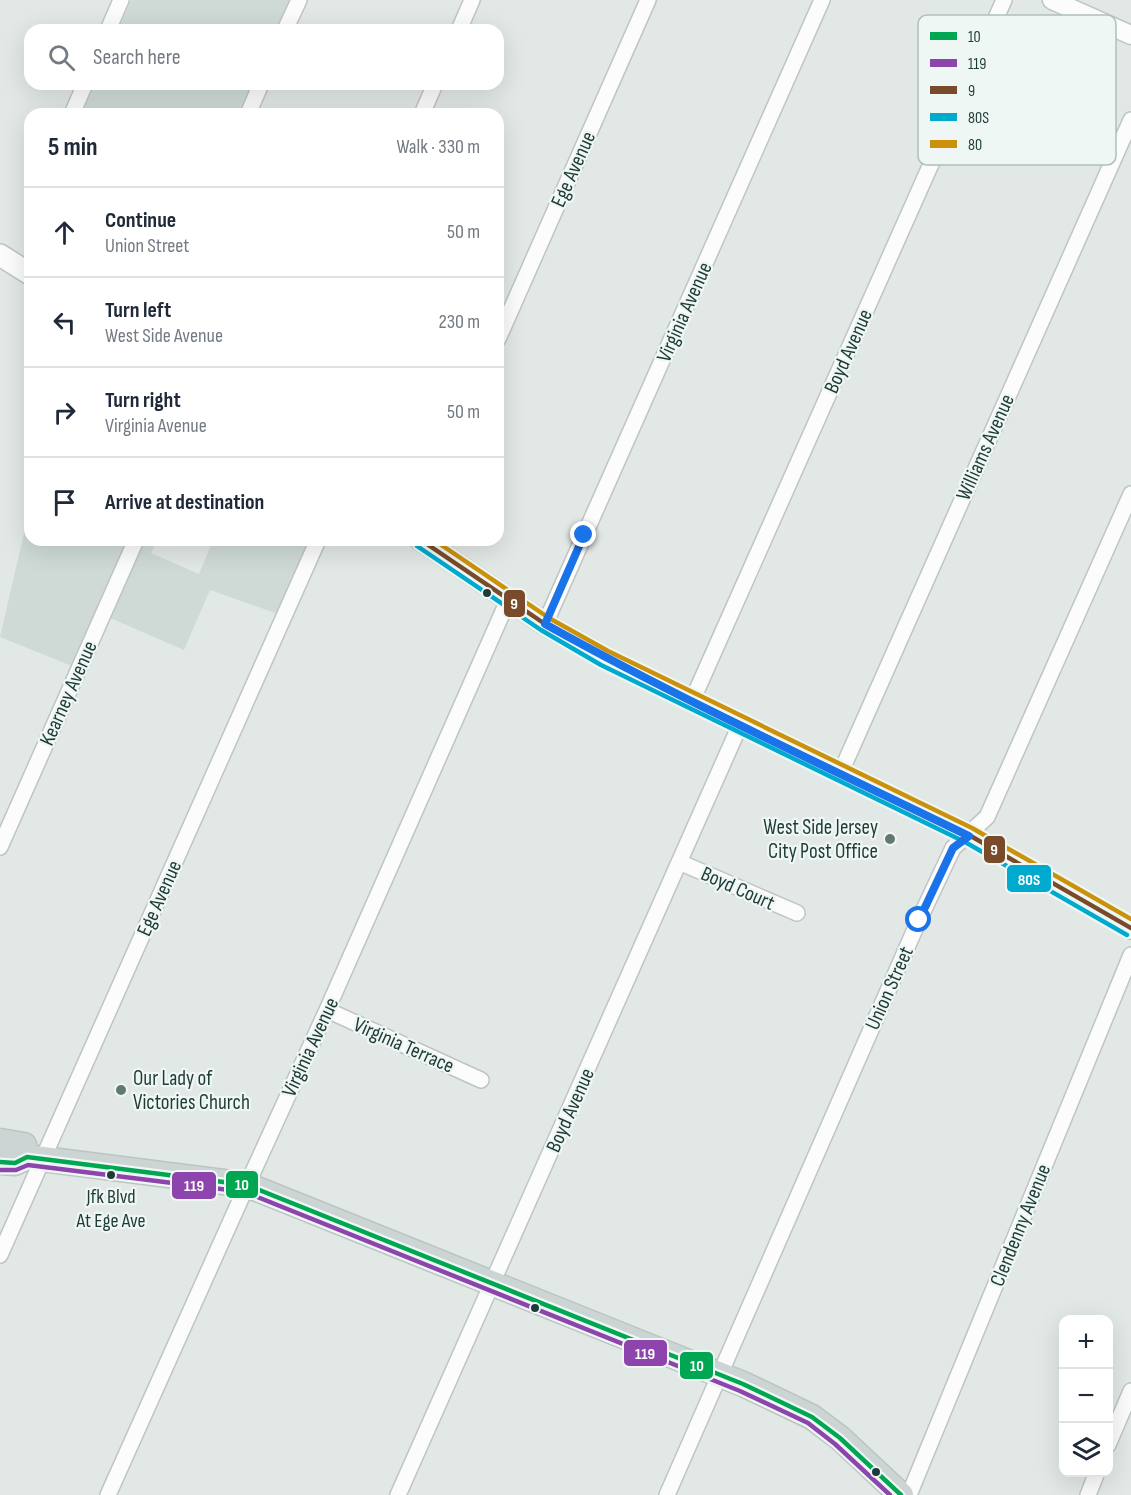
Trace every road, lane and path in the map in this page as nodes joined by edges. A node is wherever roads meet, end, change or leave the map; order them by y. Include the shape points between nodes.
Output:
1 (121, 0) edge
2 (299, 0) edge
3 (472, 0) edge
4 (648, 0) edge
5 (822, 0) edge
6 (1004, 0) edge
7 (1052, 0) edge
8 (997, 15) edge
9 (1086, 15) edge
10 (111, 24) edge
11 (288, 24) edge
12 (462, 24) edge
13 (1116, 28) edge
14 (1131, 35) edge
15 (82, 90) edge
16 (258, 90) edge
17 (432, 90) edge
18 (75, 108) edge
19 (251, 108) edge
20 (425, 108) edge
21 (1131, 120) edge
22 (1116, 154) edge
23 (931, 165) edge
24 (1111, 165) edge
25 (0, 255) edge
26 (24, 269) edge
27 (504, 325) edge
28 (1131, 494) edge
29 (133, 546) edge
30 (315, 546) edge
31 (430, 546) edge
32 (509, 598) junction
33 (545, 624) junction
34 (692, 701) junction
35 (740, 725) junction
36 (840, 774) junction
37 (969, 836) junction
38 (0, 847) edge
39 (679, 862) junction
40 (797, 914) dead end
41 (1131, 928) edge
42 (1131, 956) edge
43 (327, 1010) junction
44 (481, 1080) dead end
45 (0, 1141) edge
46 (35, 1158) junction
47 (0, 1162) edge
48 (247, 1185) junction
49 (0, 1255) edge
50 (493, 1285) junction
51 (718, 1374) junction
52 (1131, 1391) edge
53 (1113, 1433) edge
54 (1095, 1477) edge
55 (108, 1495) edge
56 (398, 1495) edge
57 (667, 1495) edge
58 (901, 1495) edge
59 (909, 1495) edge
60 (1088, 1495) edge

1 - 10 street
2 - 11 street
3 - 12 street
4 - 27 street, Ege Avenue
5 - 33 street, Virginia Avenue
6 - 8 street, Boyd Avenue
7 - 9 street
13 - 14 street
15 - 18 street
16 - 19 street
17 - 20 street
21 - 22 street, Williams Avenue
23 - 34 street, Boyd Avenue
24 - 36 street, Williams Avenue
25 - 26 main road
28 - 37 street, Union Street via 987,816
29 - 38 street, Kearney Avenue
30 - 46 street, Ege Avenue
31 - 32 main road
32 - 33 main road
32 - 43 street, Virginia Avenue
33 - 34 main road
34 - 35 main road
35 - 36 main road
35 - 39 street, Boyd Avenue
36 - 37 main road
37 - 41 main road
37 - 51 street, Union Street via 953,848 919,920
39 - 40 street, Boyd Court
39 - 50 street, Boyd Avenue
42 - 59 street, Clendenny Avenue
43 - 44 street, Virginia Terrace
43 - 48 street, Virginia Avenue
45 - 46 main road via 24,1145
46 - 47 main road
46 - 48 main road
46 - 49 street, Ege Avenue
48 - 50 main road
48 - 55 street, Virginia Avenue
50 - 51 main road
50 - 56 street, Boyd Avenue
51 - 57 street, Union Street
51 - 58 main road via 812,1417
52 - 53 street
54 - 60 street

